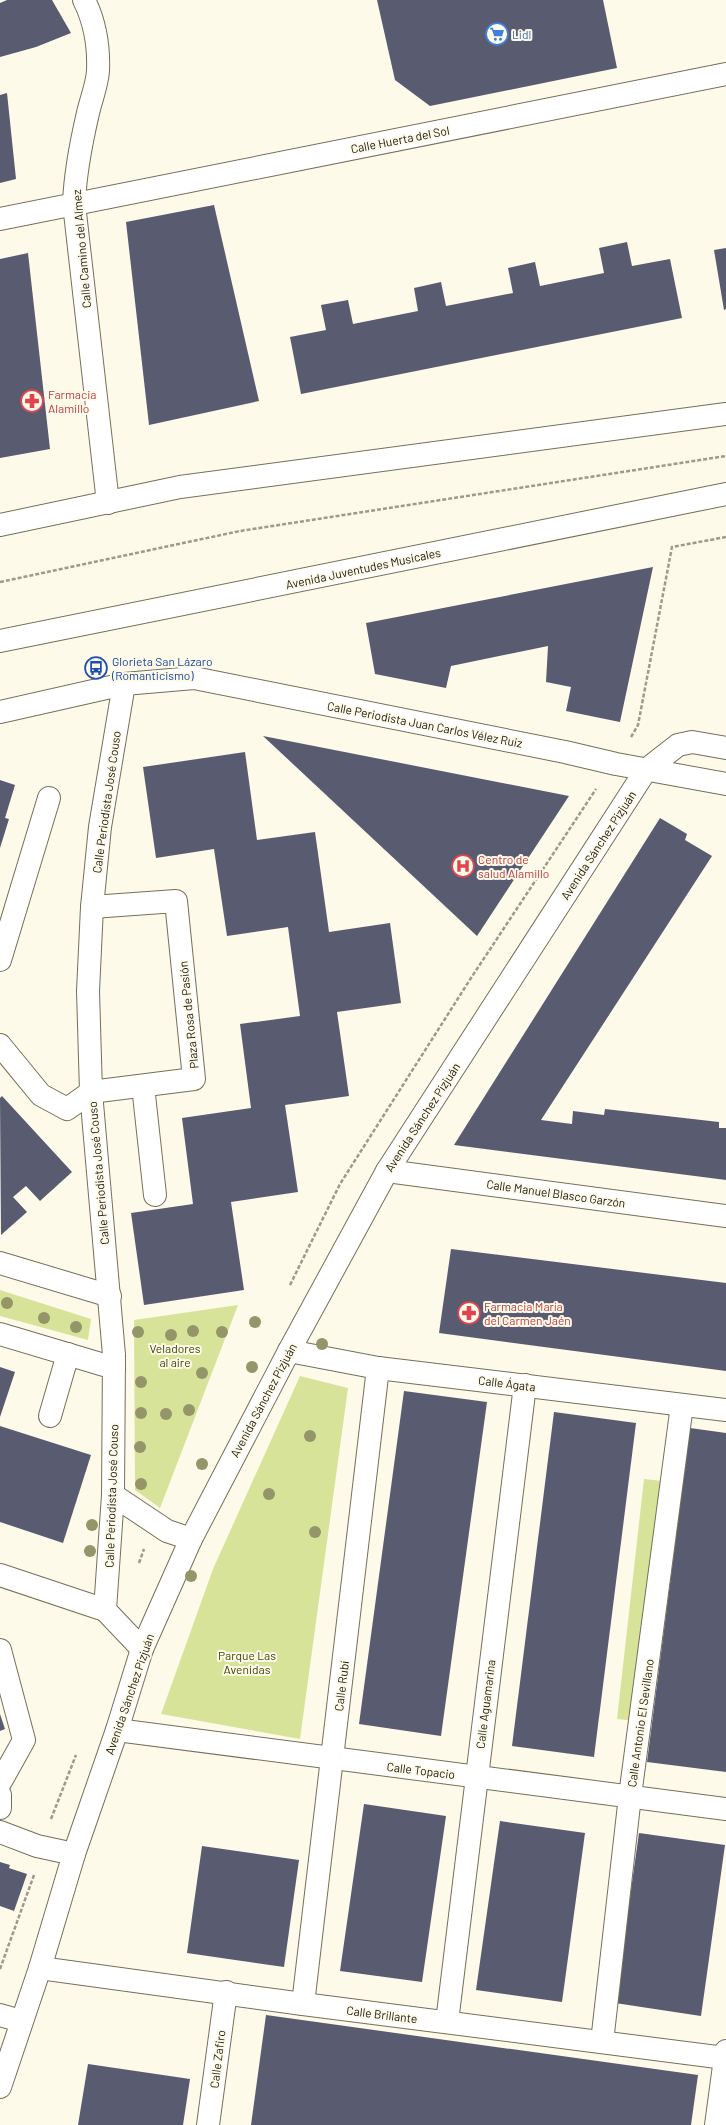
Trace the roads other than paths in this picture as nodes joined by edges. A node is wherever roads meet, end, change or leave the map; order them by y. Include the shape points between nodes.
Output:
1 (84, 0) edge
2 (726, 74) edge
3 (74, 204) junction
4 (0, 219) edge
5 (726, 414) edge
6 (726, 494) edge
7 (108, 503) junction
8 (0, 525) edge
9 (0, 641) edge
10 (124, 684) junction
11 (0, 712) edge
12 (726, 748) edge
13 (646, 770) junction
14 (726, 784) edge
15 (49, 798) dead end
16 (92, 907) junction
17 (0, 960) edge
18 (0, 1044) edge
19 (143, 1086) junction
20 (91, 1092) junction
21 (387, 1171) junction
22 (155, 1195) dead end
23 (726, 1216) edge
24 (0, 1263) edge
25 (110, 1296) junction
26 (0, 1334) edge
27 (289, 1351) junction
28 (68, 1354) junction
29 (114, 1368) junction
30 (378, 1368) junction
31 (525, 1385) junction
32 (682, 1405) junction
33 (726, 1410) edge
34 (50, 1416) dead end
35 (113, 1495) junction
36 (191, 1539) junction
37 (0, 1574) edge
38 (106, 1610) junction
39 (142, 1649) junction
40 (0, 1650) edge
41 (117, 1730) junction
42 (332, 1758) junction
43 (476, 1777) junction
44 (0, 1783) edge
45 (0, 1795) edge
46 (630, 1796) junction
47 (0, 1808) edge
48 (726, 1809) edge
49 (0, 1832) edge
50 (74, 1854) junction
51 (40, 1968) junction
52 (226, 1992) junction
53 (303, 2004) junction
54 (0, 2015) edge
55 (21, 2021) junction
56 (447, 2022) junction
57 (602, 2042) junction
58 (726, 2055) edge
59 (0, 2087) edge
60 (208, 2125) edge
61 (716, 2125) edge

1 - 3 street, Calle Camino del Almez via 91,14 97,45 98,73 80,151
2 - 3 street, Calle Huerta del Sol
3 - 4 street, Calle Huerta del Sol
3 - 7 street, Calle Camino del Almez
5 - 7 street via 180,487
6 - 9 street, Avenida Juventudes Musicales
7 - 8 street
10 - 11 street
10 - 13 street, Calle Periodista Juan Carlos Vélez Ruiz via 194,678
10 - 16 street, Calle Periodista José Couso via 100,827
12 - 13 street, Avenida Sánchez Pizjuán via 692,742 678,745
13 - 14 street, Calle Periodista Juan Carlos Vélez Ruiz
13 - 21 street, Avenida Sánchez Pizjuán
15 - 17 street
16 - 19 street, Plaza Rosa de Pasión via 176,901 194,1079
16 - 20 street, Calle Periodista José Couso via 88,991
18 - 20 street via 41,1095 67,1110
19 - 20 street, Plaza Rosa de Pasión
19 - 22 street
20 - 25 street, Calle Periodista José Couso
21 - 23 street, Calle Manuel Blasco Garzón
21 - 27 street, Avenida Sánchez Pizjuán
24 - 25 street
25 - 29 street, Calle Periodista José Couso
26 - 28 street
27 - 30 street, Calle Ágata
27 - 36 street, Avenida Sánchez Pizjuán
28 - 29 street
28 - 34 street
29 - 35 street, Calle Periodista José Couso
30 - 31 street, Calle Ágata
30 - 42 street, Calle Rubí
31 - 32 street, Calle Ágata
31 - 43 street, Calle Aguamarina
32 - 33 street, Calle Ágata
32 - 46 street, Calle Antonio El Sevillano
35 - 36 street via 167,1531
35 - 38 street, Calle Periodista José Couso
36 - 39 street, Avenida Sánchez Pizjuán
37 - 38 street
38 - 39 street
39 - 41 street, Avenida Sánchez Pizjuán
40 - 44 street via 24,1740
41 - 42 street, Calle Topacio
41 - 50 street, Avenida Sánchez Pizjuán
42 - 43 street, Calle Topacio
42 - 53 street, Calle Rubí
43 - 46 street, Calle Topacio
43 - 56 street, Calle Aguamarina
45 - 47 street
46 - 48 street, Calle Topacio
46 - 57 street, Calle Antonio El Sevillano
49 - 50 street via 37,1846
50 - 51 street, Avenida Sánchez Pizjuán
51 - 52 street, Calle Brillante
51 - 55 street, Avenida Sánchez Pizjuán
52 - 53 street, Calle Brillante
52 - 60 street, Calle Zafiro
53 - 56 street, Calle Brillante
54 - 55 street
55 - 59 street, Avenida Sánchez Pizjuán
56 - 57 street, Calle Brillante
57 - 58 street, Calle Brillante
58 - 61 street

